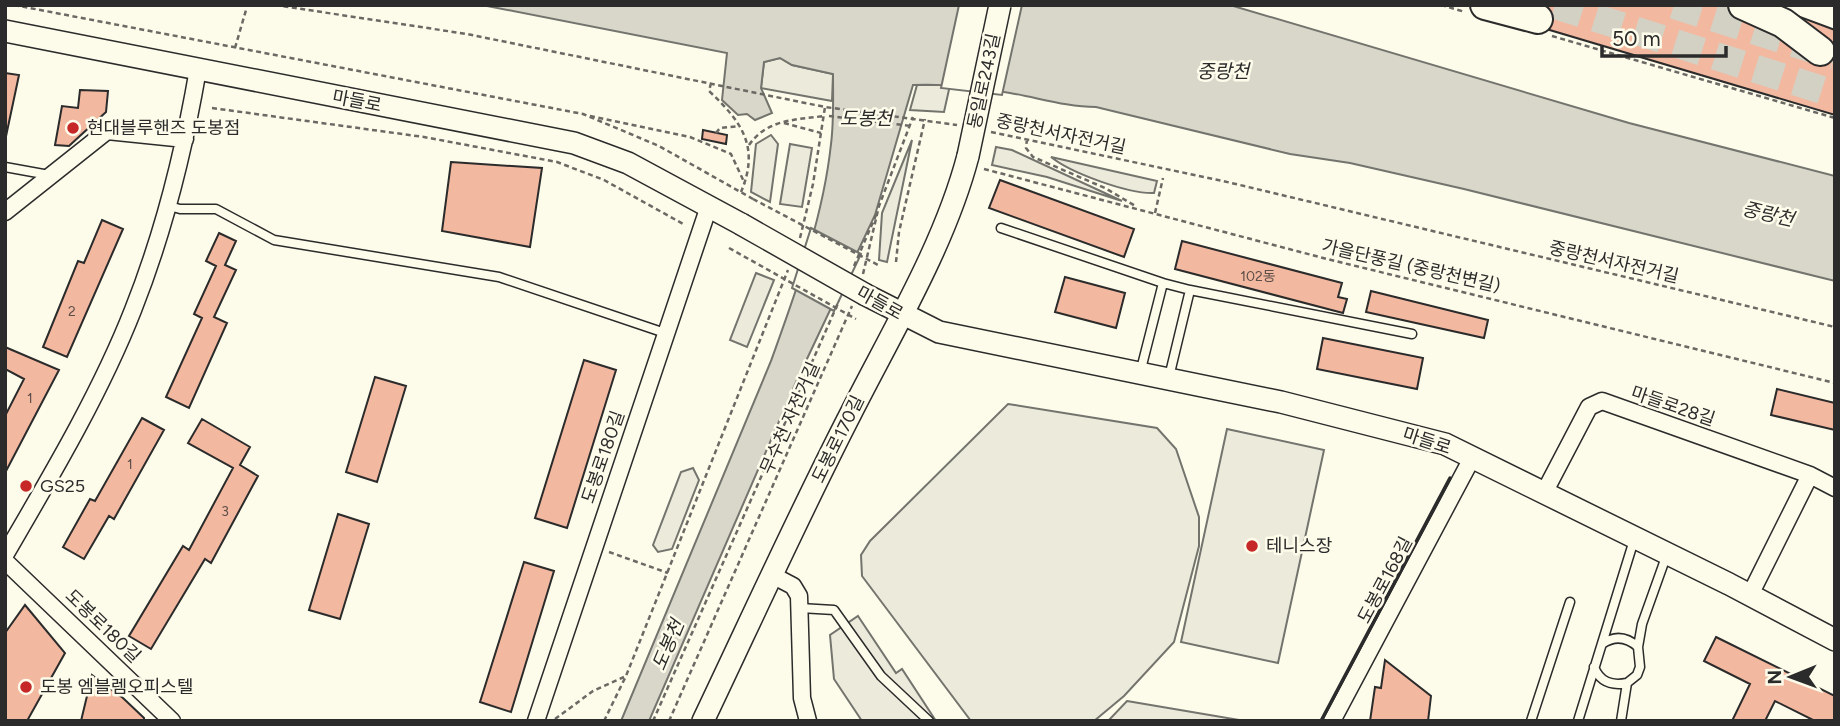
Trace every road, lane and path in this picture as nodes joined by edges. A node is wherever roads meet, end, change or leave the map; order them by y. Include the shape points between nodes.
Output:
1 (14, 5) edge
2 (275, 5) edge
3 (1000, 5) edge
4 (1441, 5) edge
5 (1743, 5) edge
6 (1476, 9) edge
7 (246, 10) dead end
8 (1541, 26) joint
9 (5, 31) edge
10 (235, 48) junction
11 (1820, 51) dead end
12 (198, 69) junction
13 (711, 83) junction
14 (212, 108) dead end
15 (828, 108) junction
16 (583, 114) junction
17 (824, 116) junction
18 (830, 116) dead end
19 (913, 117) junction
20 (1835, 118) edge
21 (925, 119) junction
22 (782, 122) junction
23 (740, 126) junction
24 (911, 126) junction
25 (966, 126) dead end
26 (990, 131) dead end
27 (716, 133) dead end
28 (821, 133) junction
29 (185, 139) junction
30 (1027, 139) junction
31 (749, 145) junction
32 (976, 163) junction
33 (5, 167) edge
34 (52, 176) junction
35 (1163, 178) dead end
36 (745, 184) junction
37 (741, 192) junction
38 (169, 205) junction
39 (709, 206) junction
40 (880, 206) junction
41 (1138, 208) junction
42 (5, 212) edge
43 (1155, 213) junction
44 (688, 226) dead end
45 (1001, 228) dead end
46 (729, 248) dead end
47 (795, 250) dead end
48 (897, 262) dead end
49 (791, 263) dead end
50 (880, 266) dead end
51 (852, 270) dead end
52 (1163, 283) junction
53 (862, 289) junction
54 (1189, 290) junction
55 (841, 295) dead end
56 (901, 315) junction
57 (856, 319) dead end
58 (1835, 327) edge
59 (665, 333) junction
60 (1412, 334) dead end
61 (1140, 374) junction
62 (1168, 380) junction
63 (1835, 383) edge
64 (1472, 458) junction
65 (1810, 475) junction
66 (1835, 488) edge
67 (1544, 493) junction
68 (10, 532) edge
69 (1635, 538) junction
70 (592, 547) junction
71 (1667, 554) junction
72 (5, 555) edge
73 (5, 561) edge
74 (668, 573) junction
75 (772, 575) junction
76 (1750, 595) junction
77 (1570, 602) dead end
78 (800, 608) junction
79 (1835, 640) edge
80 (1602, 644) junction
81 (1638, 648) junction
82 (1594, 667) junction
83 (626, 677) junction
84 (1627, 683) junction
85 (172, 721) edge
86 (536, 721) edge
87 (553, 721) edge
88 (604, 721) edge
89 (653, 721) edge
90 (669, 721) edge
91 (704, 721) edge
92 (808, 721) edge
93 (929, 721) edge
94 (1332, 721) edge
95 (1531, 721) edge
96 (1578, 721) edge
97 (1621, 721) edge

1 - 10 path
2 - 13 path via 467,34
3 - 32 street, 동일로243길, bridge
4 - 6 path
5 - 11 highway via 1783,23
6 - 8 highway
7 - 10 path
8 - 20 path
9 - 12 street, 마들로
10 - 16 path
12 - 29 street
12 - 39 street, 마들로 via 575,143 628,163
13 - 15 path
13 - 23 path via 709,91
14 - 44 path via 424,137 557,162 604,180
15 - 17 path
15 - 19 path
16 - 36 path via 679,134 731,154
16 - 37 path via 659,146
17 - 22 path
17 - 28 path
18 - 24 path
19 - 21 path
19 - 24 path, 무수천 자전거길
21 - 25 path
21 - 48 path via 899,232
22 - 28 path
22 - 31 path via 762,129
23 - 27 path via 720,128
23 - 31 path
24 - 40 path, 무수천 자전거길
26 - 30 path, 중랑천서자전거길
28 - 47 path via 808,209
29 - 34 street via 110,131
29 - 38 street
30 - 41 path via 1026,148 1033,157 1105,188
30 - 58 path, 중랑천서자전거길 via 1223,181
31 - 36 path
32 - 41 path, 가을단풍길 (중랑천변길)
32 - 56 street, 도봉로170길
33 - 34 lane
34 - 42 street
35 - 43 path
36 - 37 path
37 - 50 path, bridge
38 - 59 lane via 216,209 274,240 499,277
38 - 68 street via 114,353
39 - 53 street, 마들로, bridge
39 - 59 street, 도봉로180길
40 - 51 path
40 - 53 path, 무수천 자전거길
41 - 43 path, 가을단풍길 (중랑천변길)
43 - 63 path, 가을단풍길 (중랑천변길)
45 - 52 lane
46 - 57 path, bridge
49 - 74 path
52 - 54 lane
52 - 61 lane
53 - 56 street, 마들로
53 - 90 path, 무수천 자전거길
54 - 60 lane
54 - 62 lane
55 - 89 path
56 - 61 street, 마들로 via 939,332
56 - 75 street, 도봉로170길
59 - 70 street, 도봉로180길
61 - 62 street, 마들로
62 - 64 street, 마들로 via 1366,422 1445,444
64 - 67 street, 마들로
64 - 94 street, 도봉로168길
65 - 66 street, 마들로28길
65 - 67 street, 마들로28길 via 1602,401 1589,407
65 - 76 street
67 - 69 street, 마들로
68 - 72 street
69 - 71 street, 마들로
69 - 80 lane
70 - 74 path
70 - 86 street, 도봉로180길
71 - 76 street, 마들로
71 - 81 lane
73 - 85 street, 도봉로180길
74 - 83 path
75 - 78 street via 796,589
75 - 91 street, 도봉로170길
76 - 79 street, 마들로
77 - 95 lane
78 - 92 street via 802,698
78 - 93 lane via 834,610 881,676
80 - 81 lane via 1625,638
80 - 82 lane
81 - 84 lane via 1640,667
82 - 84 lane via 1603,681
82 - 96 lane
83 - 87 path via 593,691
83 - 88 path
84 - 97 lane

